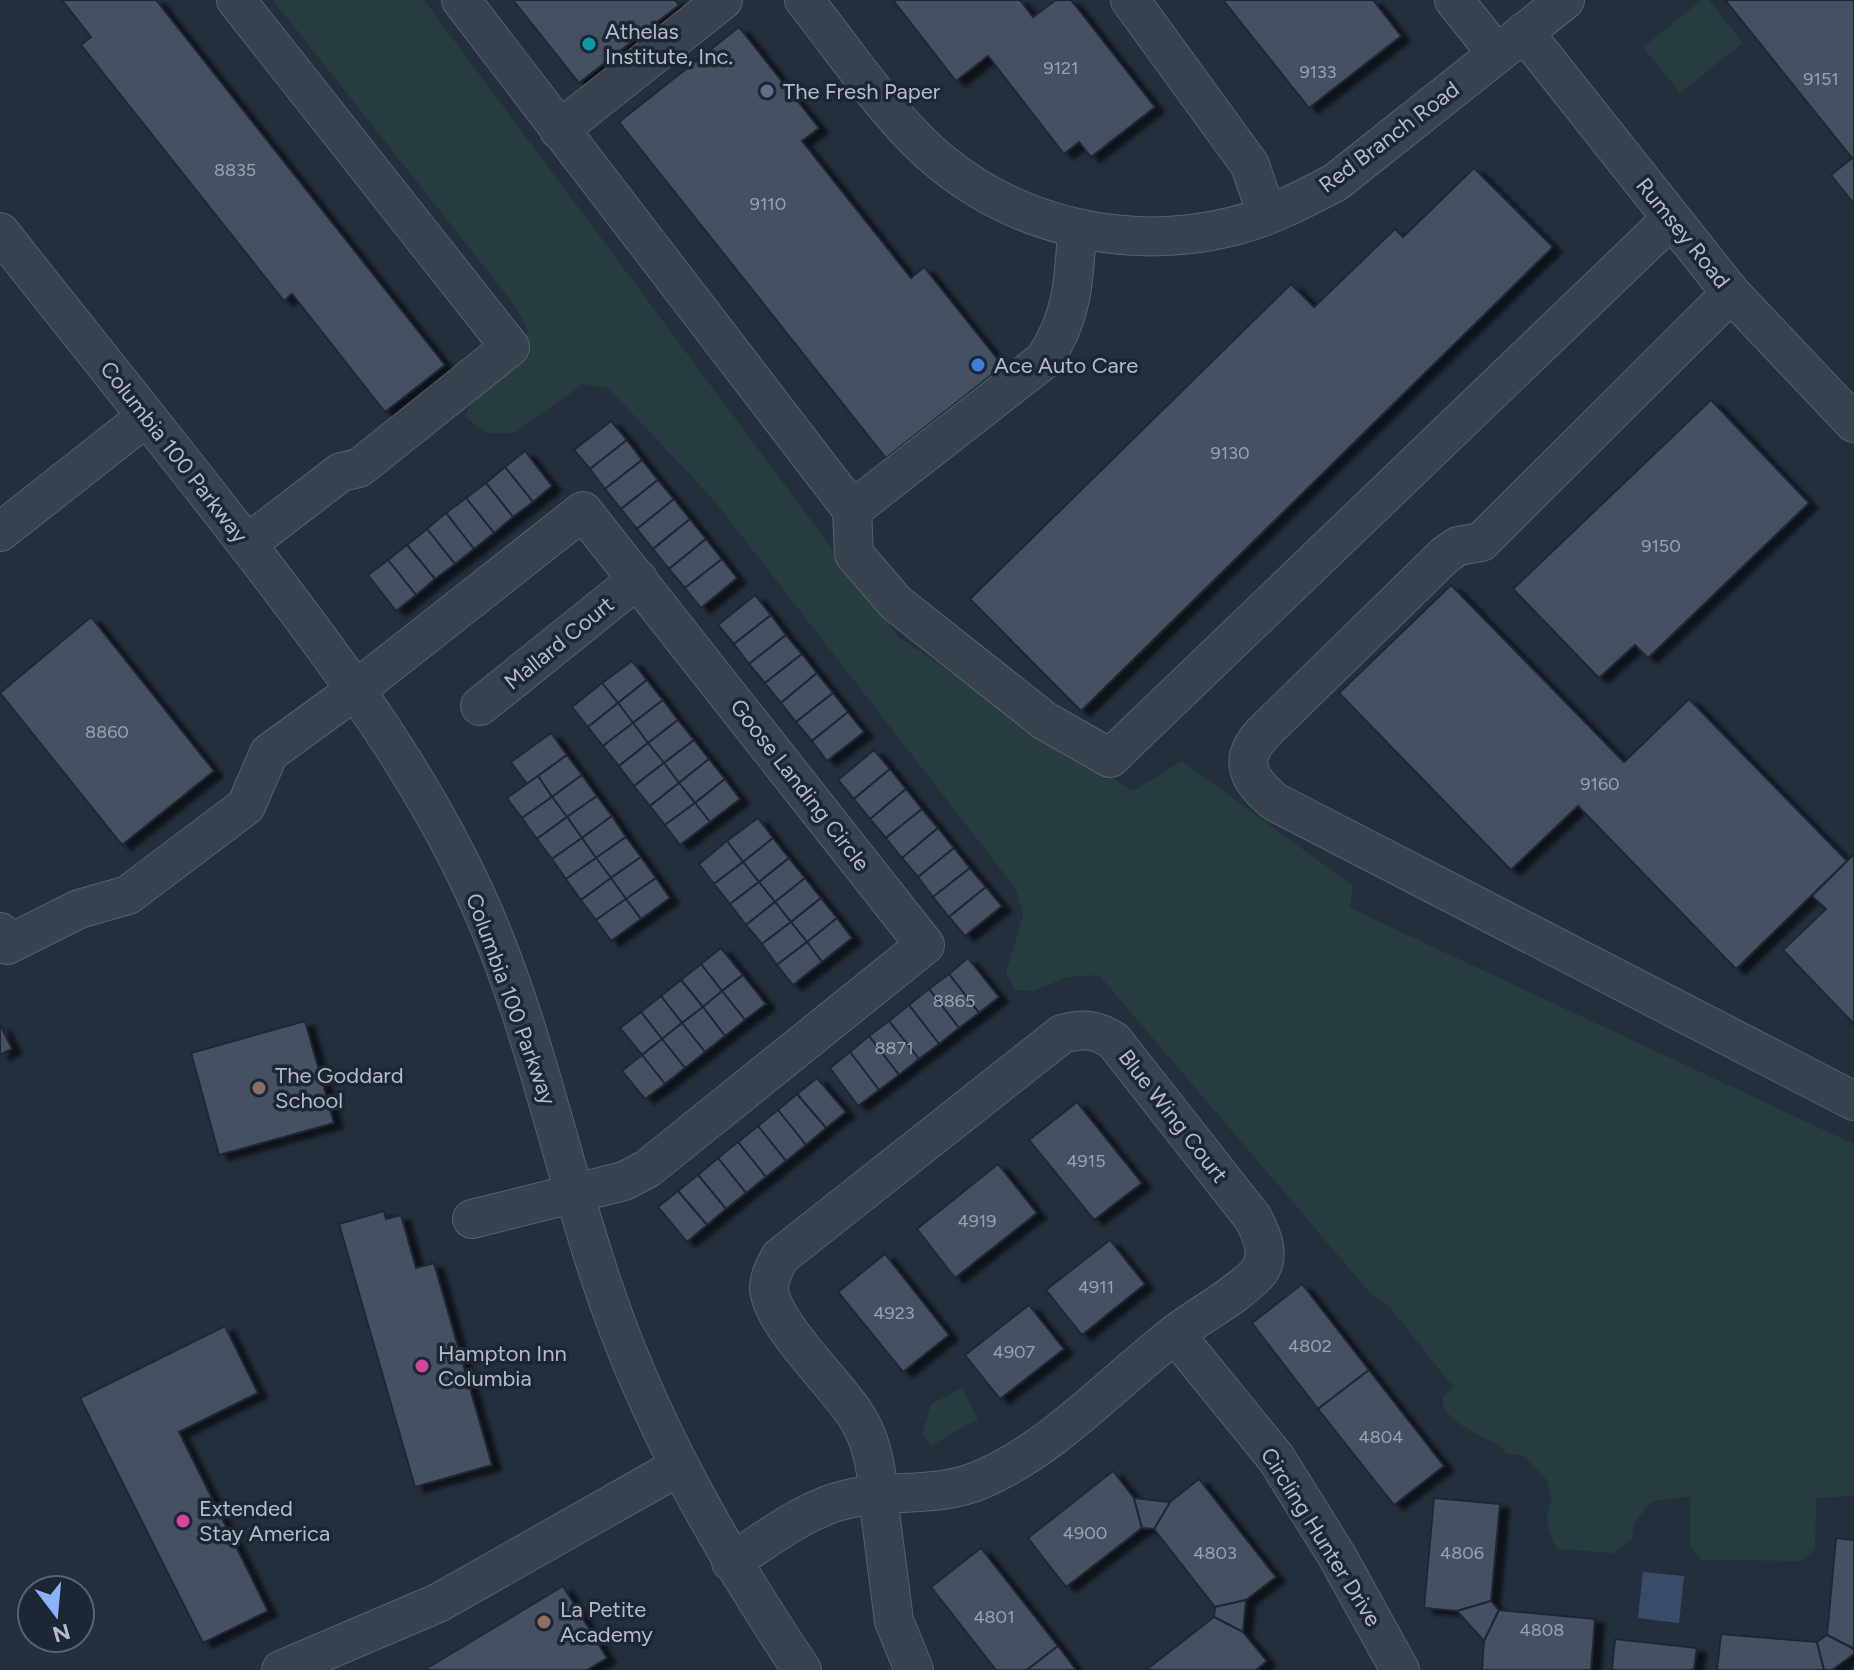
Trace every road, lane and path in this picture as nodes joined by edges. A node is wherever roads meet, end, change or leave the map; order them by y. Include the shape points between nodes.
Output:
1 (236, 0) edge
2 (461, 0) edge
3 (723, 0) edge
4 (804, 0) edge
5 (1130, 0) edge
6 (1454, 0) edge
7 (1565, 0) edge
8 (1510, 43) junction
9 (559, 130) junction
10 (1267, 215) junction
11 (1670, 220) junction
12 (1077, 229) junction
13 (0, 232) edge
14 (1731, 293) junction
15 (146, 417) junction
16 (1854, 423) edge
17 (852, 510) junction
18 (0, 532) edge
19 (247, 544) junction
20 (638, 579) junction
21 (357, 689) junction
22 (480, 706) dead end
23 (0, 932) edge
24 (1854, 1101) edge
25 (575, 1192) junction
26 (472, 1219) dead end
27 (1175, 1334) junction
28 (678, 1467) junction
29 (878, 1496) junction
30 (731, 1562) junction
31 (281, 1670) edge
32 (802, 1670) edge
33 (914, 1670) edge
34 (1400, 1670) edge

1 - 19 street via 510,347 359,468 341,472
2 - 9 street
3 - 9 street
4 - 12 street, Red Branch Road via 940,162 1009,205
5 - 10 street via 1250,165
6 - 8 street, Rumsey Road
7 - 8 street, Red Branch Road
8 - 10 street, Red Branch Road via 1336,182
8 - 11 street, Rumsey Road
9 - 17 street
10 - 12 street, Red Branch Road via 1181,235 1133,237
11 - 14 street, Rumsey Road
11 - 17 street via 1110,758 1045,721 896,603 854,554
12 - 17 street via 1073,293 1061,334 1044,360
13 - 15 street, Columbia 100 Parkway
14 - 16 street, Rumsey Road
14 - 24 street via 1481,542 1458,546 1445,555 1251,745 1248,759 1257,788 1275,802
15 - 18 street
15 - 19 street, Columbia 100 Parkway
19 - 21 street, Columbia 100 Parkway
20 - 21 street, Goose Landing Circle via 583,511
20 - 22 street, Mallard Court
20 - 25 street, Goose Landing Circle via 925,945 647,1169 624,1181
21 - 23 street via 269,753 246,806 128,895 79,909 7,945
21 - 25 street, Columbia 100 Parkway via 423,791 493,933
25 - 26 street
25 - 28 street, Columbia 100 Parkway via 624,1347
27 - 29 street, Blue Wing Court via 1022,1458 978,1481 933,1492
27 - 29 street, Blue Wing Court via 1258,1273 1264,1238 1114,1041 1081,1029 1062,1034 780,1257 772,1271 769,1287 779,1316 857,1416 871,1447
27 - 34 street, Circling Hunter Drive via 1276,1458
28 - 30 street, Columbia 100 Parkway
28 - 31 street via 438,1603
29 - 30 street, Blue Wing Court via 816,1510
29 - 33 street via 894,1621
30 - 32 street, Columbia 100 Parkway

